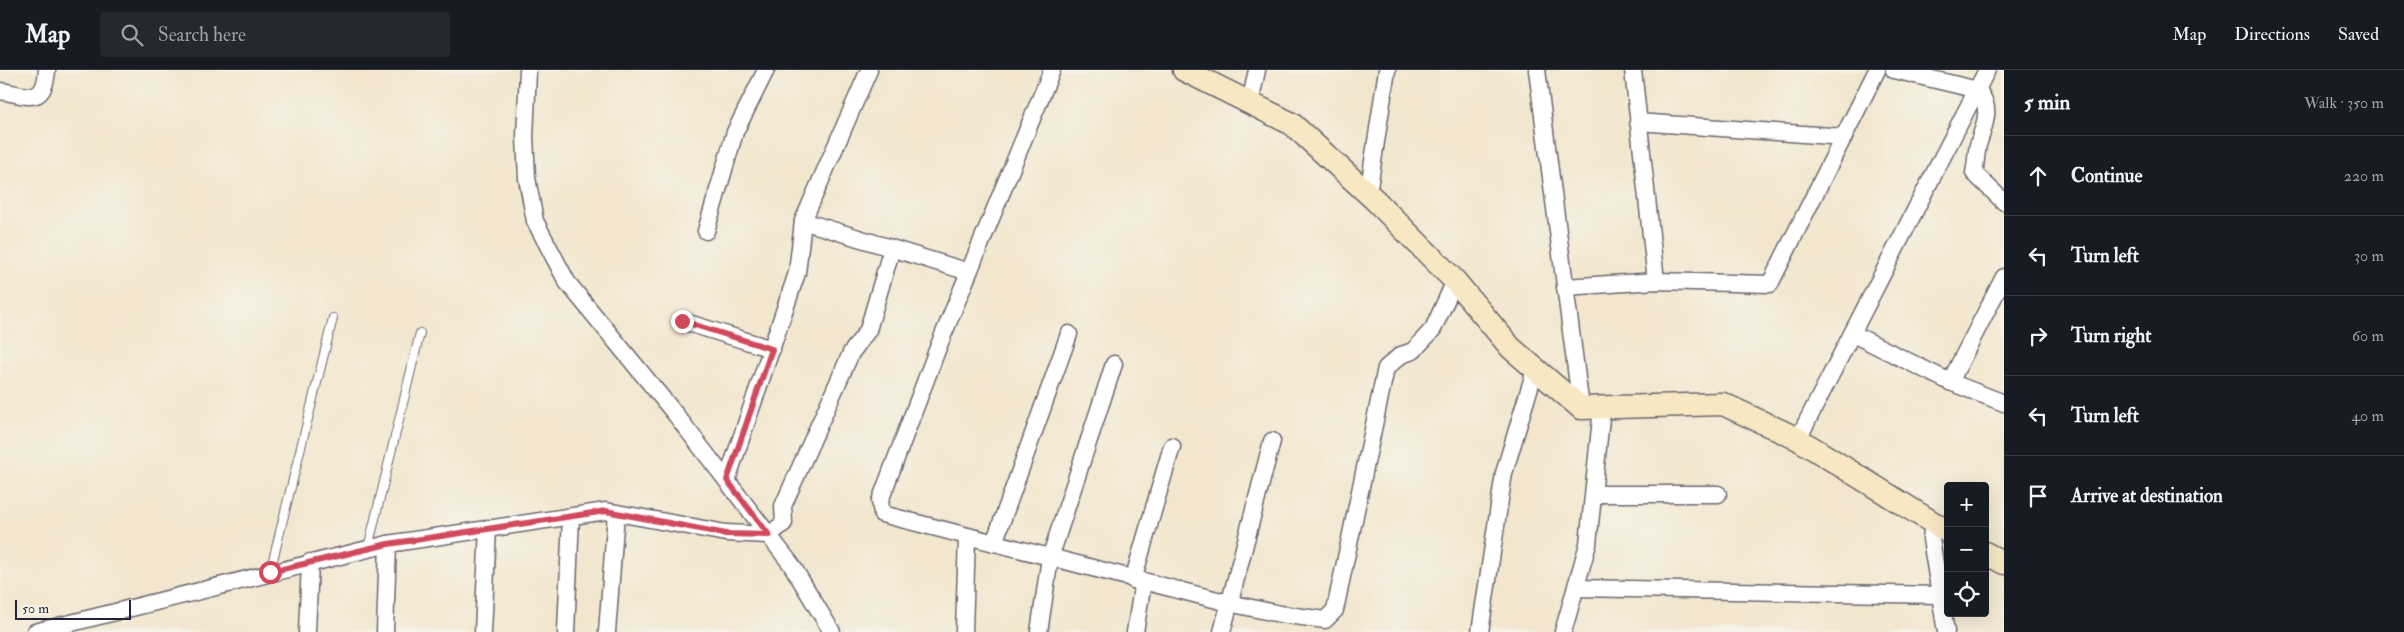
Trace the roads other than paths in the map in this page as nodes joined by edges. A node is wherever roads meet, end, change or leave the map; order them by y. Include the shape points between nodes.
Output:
1 (47, 70) edge
2 (528, 70) edge
3 (766, 70) edge
4 (869, 70) edge
5 (1052, 70) edge
6 (1184, 70) edge
7 (1257, 70) edge
8 (1387, 70) edge
9 (1537, 70) edge
10 (1633, 70) edge
11 (1877, 70) edge
12 (1894, 70) edge
13 (1987, 70) edge
14 (1978, 90) junction
15 (0, 91) edge
16 (1250, 103) junction
17 (1638, 122) junction
18 (1844, 137) junction
19 (1368, 194) junction
20 (2004, 202) edge
21 (803, 221) junction
22 (706, 231) dead end
23 (892, 248) junction
24 (969, 272) junction
25 (1455, 281) junction
26 (1656, 281) junction
27 (2002, 283) edge
28 (1565, 287) junction
29 (333, 318) dead end
30 (682, 321) dead end
31 (420, 333) dead end
32 (1069, 334) dead end
33 (1853, 334) junction
34 (772, 349) junction
35 (1114, 364) dead end
36 (1535, 370) junction
37 (1950, 382) junction
38 (2004, 403) edge
39 (1591, 408) junction
40 (1798, 439) junction
41 (1272, 441) dead end
42 (1172, 446) dead end
43 (727, 480) junction
44 (1594, 494) junction
45 (1718, 494) dead end
46 (616, 513) junction
47 (571, 516) junction
48 (488, 528) junction
49 (1941, 528) edge
50 (769, 535) junction
51 (967, 536) junction
52 (388, 544) junction
53 (994, 544) junction
54 (368, 548) junction
55 (1989, 555) edge
56 (1050, 558) junction
57 (310, 562) junction
58 (2004, 563) edge
59 (270, 572) junction
60 (1138, 581) junction
61 (1576, 588) junction
62 (1939, 594) junction
63 (1229, 603) junction
64 (35, 632) edge
65 (307, 632) edge
66 (385, 632) edge
67 (483, 632) edge
68 (566, 632) edge
69 (607, 632) edge
70 (832, 632) edge
71 (964, 632) edge
72 (1039, 632) edge
73 (1135, 632) edge
74 (1222, 632) edge
75 (1480, 632) edge
76 (1563, 632) edge
77 (1946, 632) edge

1 - 15 street via 46,86 36,96
2 - 43 street via 526,162 535,221 567,282
3 - 22 street via 735,132
4 - 21 street
5 - 24 street
6 - 16 street
7 - 16 street
8 - 19 street
9 - 28 street
10 - 17 street
11 - 18 street
12 - 14 street
13 - 14 street
14 - 20 street via 1984,98 1987,121 1978,146 1974,172
14 - 33 street
16 - 19 street via 1292,124
17 - 18 street
17 - 26 street
18 - 26 street via 1770,284
19 - 25 street
21 - 23 street
21 - 34 street via 797,273
23 - 24 street
23 - 50 street via 868,330 851,353 783,506 784,523
24 - 51 street via 880,501 882,514
25 - 36 street via 1510,348
25 - 63 street via 1433,329 1414,351 1401,355 1386,368 1335,610 1331,616 1325,620
26 - 28 street
27 - 37 street
28 - 39 street
29 - 59 lane
30 - 34 street
31 - 54 lane
32 - 53 street
33 - 37 street
33 - 40 street
34 - 43 street
35 - 56 street
36 - 39 street
36 - 75 street via 1504,473
37 - 38 street
39 - 40 street via 1723,404
39 - 44 street
40 - 49 street
41 - 63 street
42 - 60 street
43 - 50 street
44 - 45 street
44 - 61 street via 1588,544
46 - 47 street via 606,511
46 - 50 street via 726,534
46 - 69 street
47 - 48 street
47 - 68 street
48 - 52 street
48 - 67 street
49 - 62 street via 1931,540
50 - 70 street via 791,564
51 - 53 street
51 - 71 street
52 - 54 street
52 - 66 street
53 - 56 street
54 - 57 street
55 - 58 street
56 - 60 street
56 - 72 street
57 - 59 street
57 - 65 street
59 - 64 street
60 - 63 street
60 - 73 street
61 - 62 street
61 - 76 street
62 - 77 street
63 - 74 street

